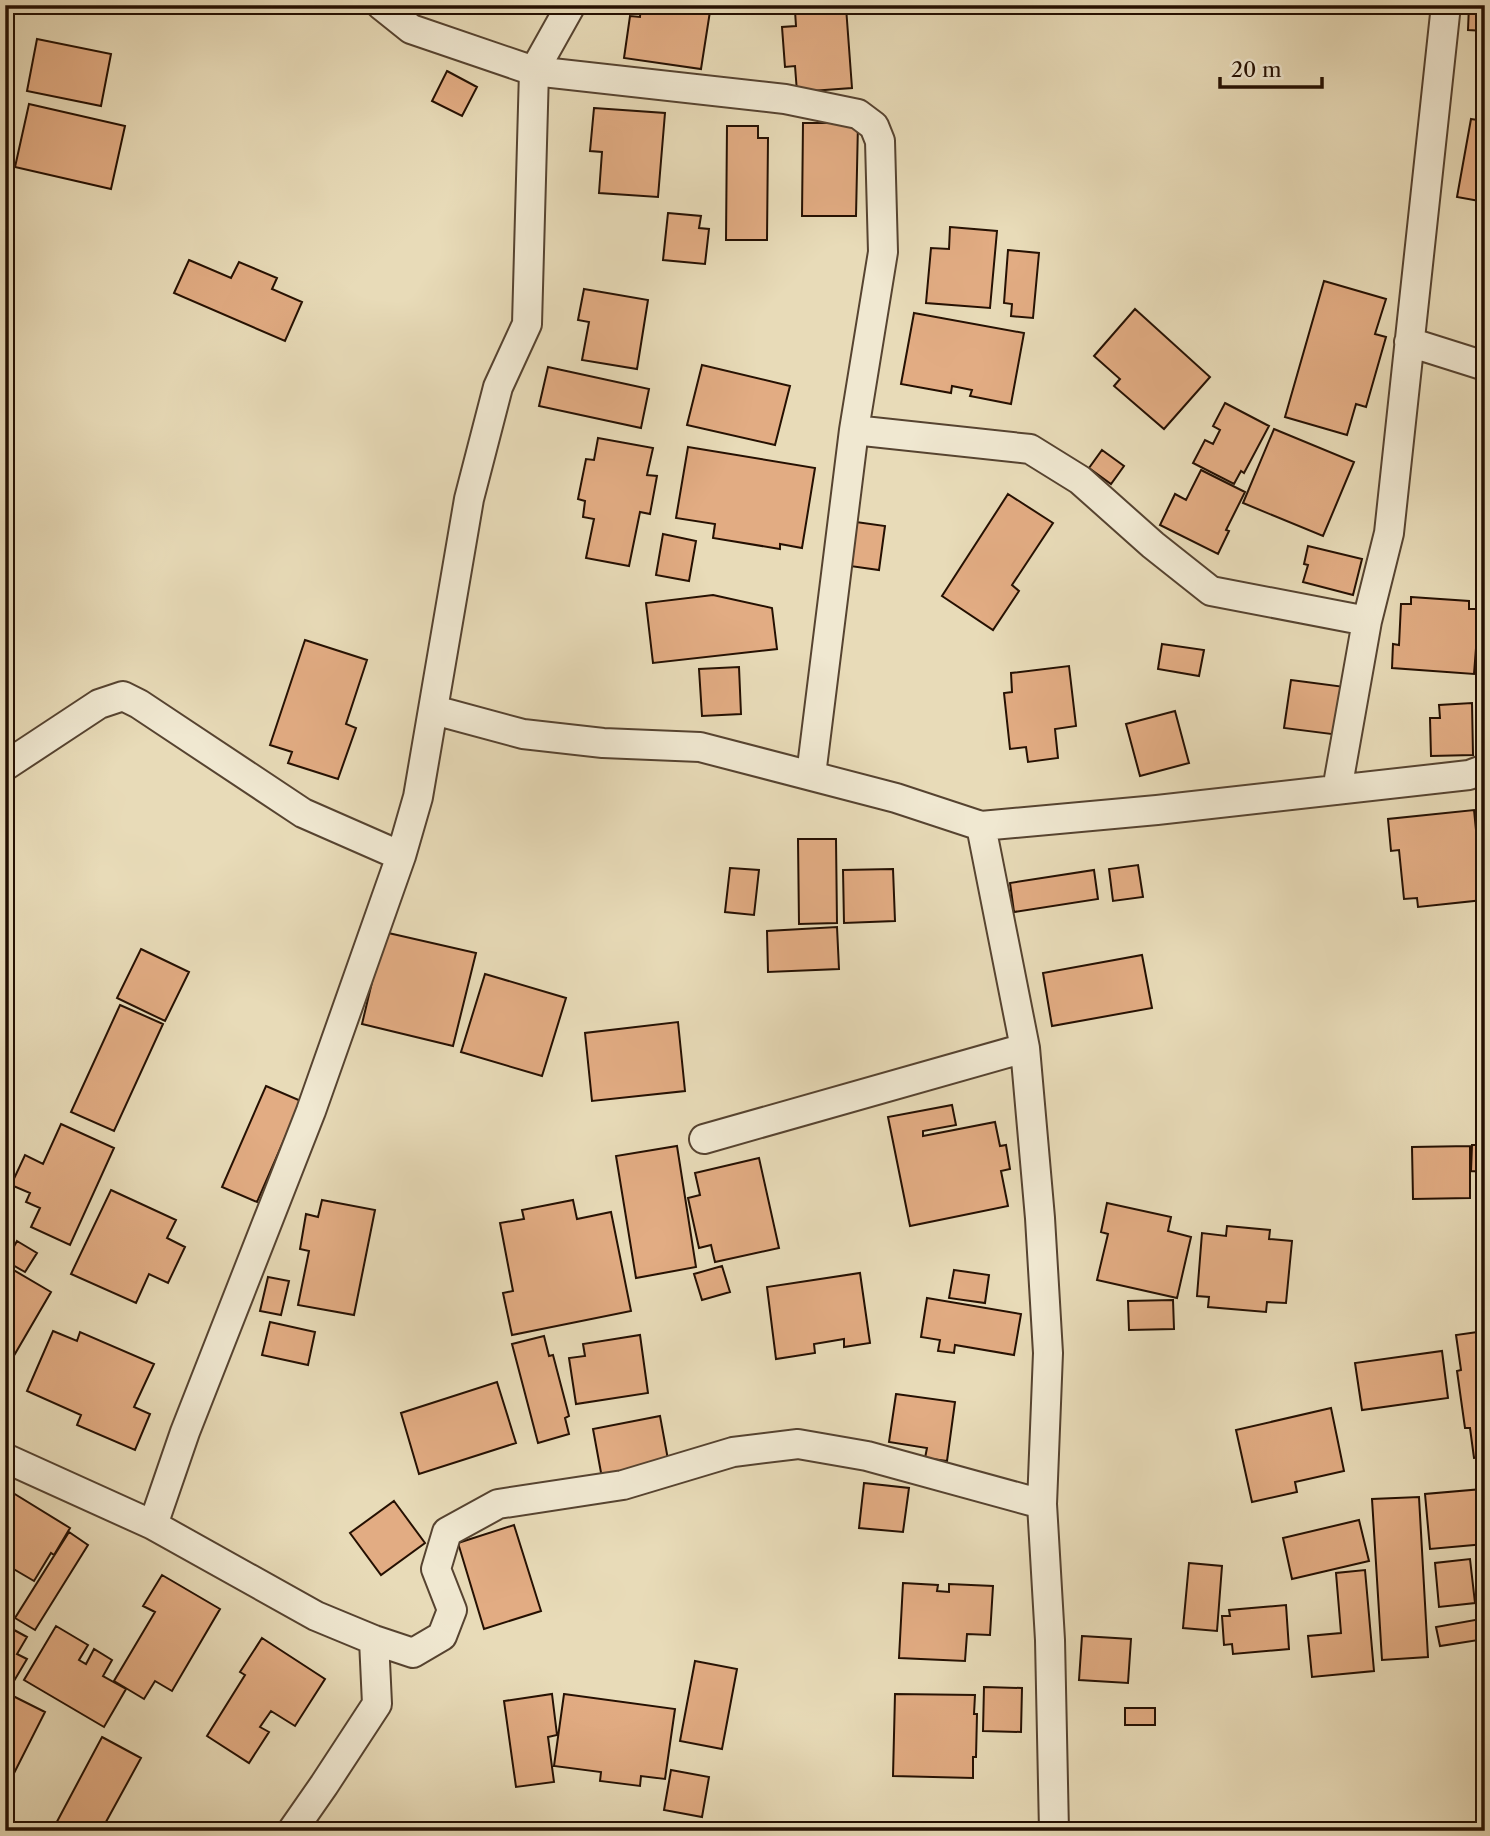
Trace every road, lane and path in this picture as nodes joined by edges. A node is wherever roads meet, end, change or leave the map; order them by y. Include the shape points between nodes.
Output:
1 (381, 5) edge
2 (571, 5) edge
3 (1446, 5) edge
4 (534, 71) junction
5 (1409, 342) junction
6 (1485, 366) edge
7 (853, 430) junction
8 (1367, 621) junction
9 (434, 710) junction
10 (5, 766) edge
11 (1485, 769) edge
12 (811, 775) junction
13 (1336, 789) junction
14 (981, 826) junction
15 (401, 856) junction
16 (1025, 1048) junction
17 (704, 1139) dead end
18 (5, 1458) edge
19 (1042, 1504) junction
20 (153, 1525) junction
21 (374, 1640) junction
22 (292, 1831) edge
23 (1054, 1831) edge

1 - 4 street via 411,29
2 - 4 street
3 - 5 street
4 - 7 street via 785,99 858,114 874,126 880,141 883,252
4 - 9 street via 527,324 498,387 469,499
5 - 6 street
5 - 8 street via 1388,533
7 - 8 street via 1030,449 1080,480 1210,591
7 - 12 street
8 - 13 street
9 - 12 street via 523,734 700,747
9 - 15 street via 418,797
10 - 15 street via 99,704 123,696 303,813
11 - 13 street via 1469,775
12 - 14 street
13 - 14 street
14 - 16 street
15 - 20 street via 311,1111
16 - 17 street
16 - 19 street via 1048,1353
18 - 20 street
19 - 21 street via 867,1456 798,1444 733,1451 623,1485 498,1504 447,1532 436,1569 452,1610 442,1636 413,1653
19 - 23 street
20 - 21 street via 316,1616
21 - 22 street via 377,1704

